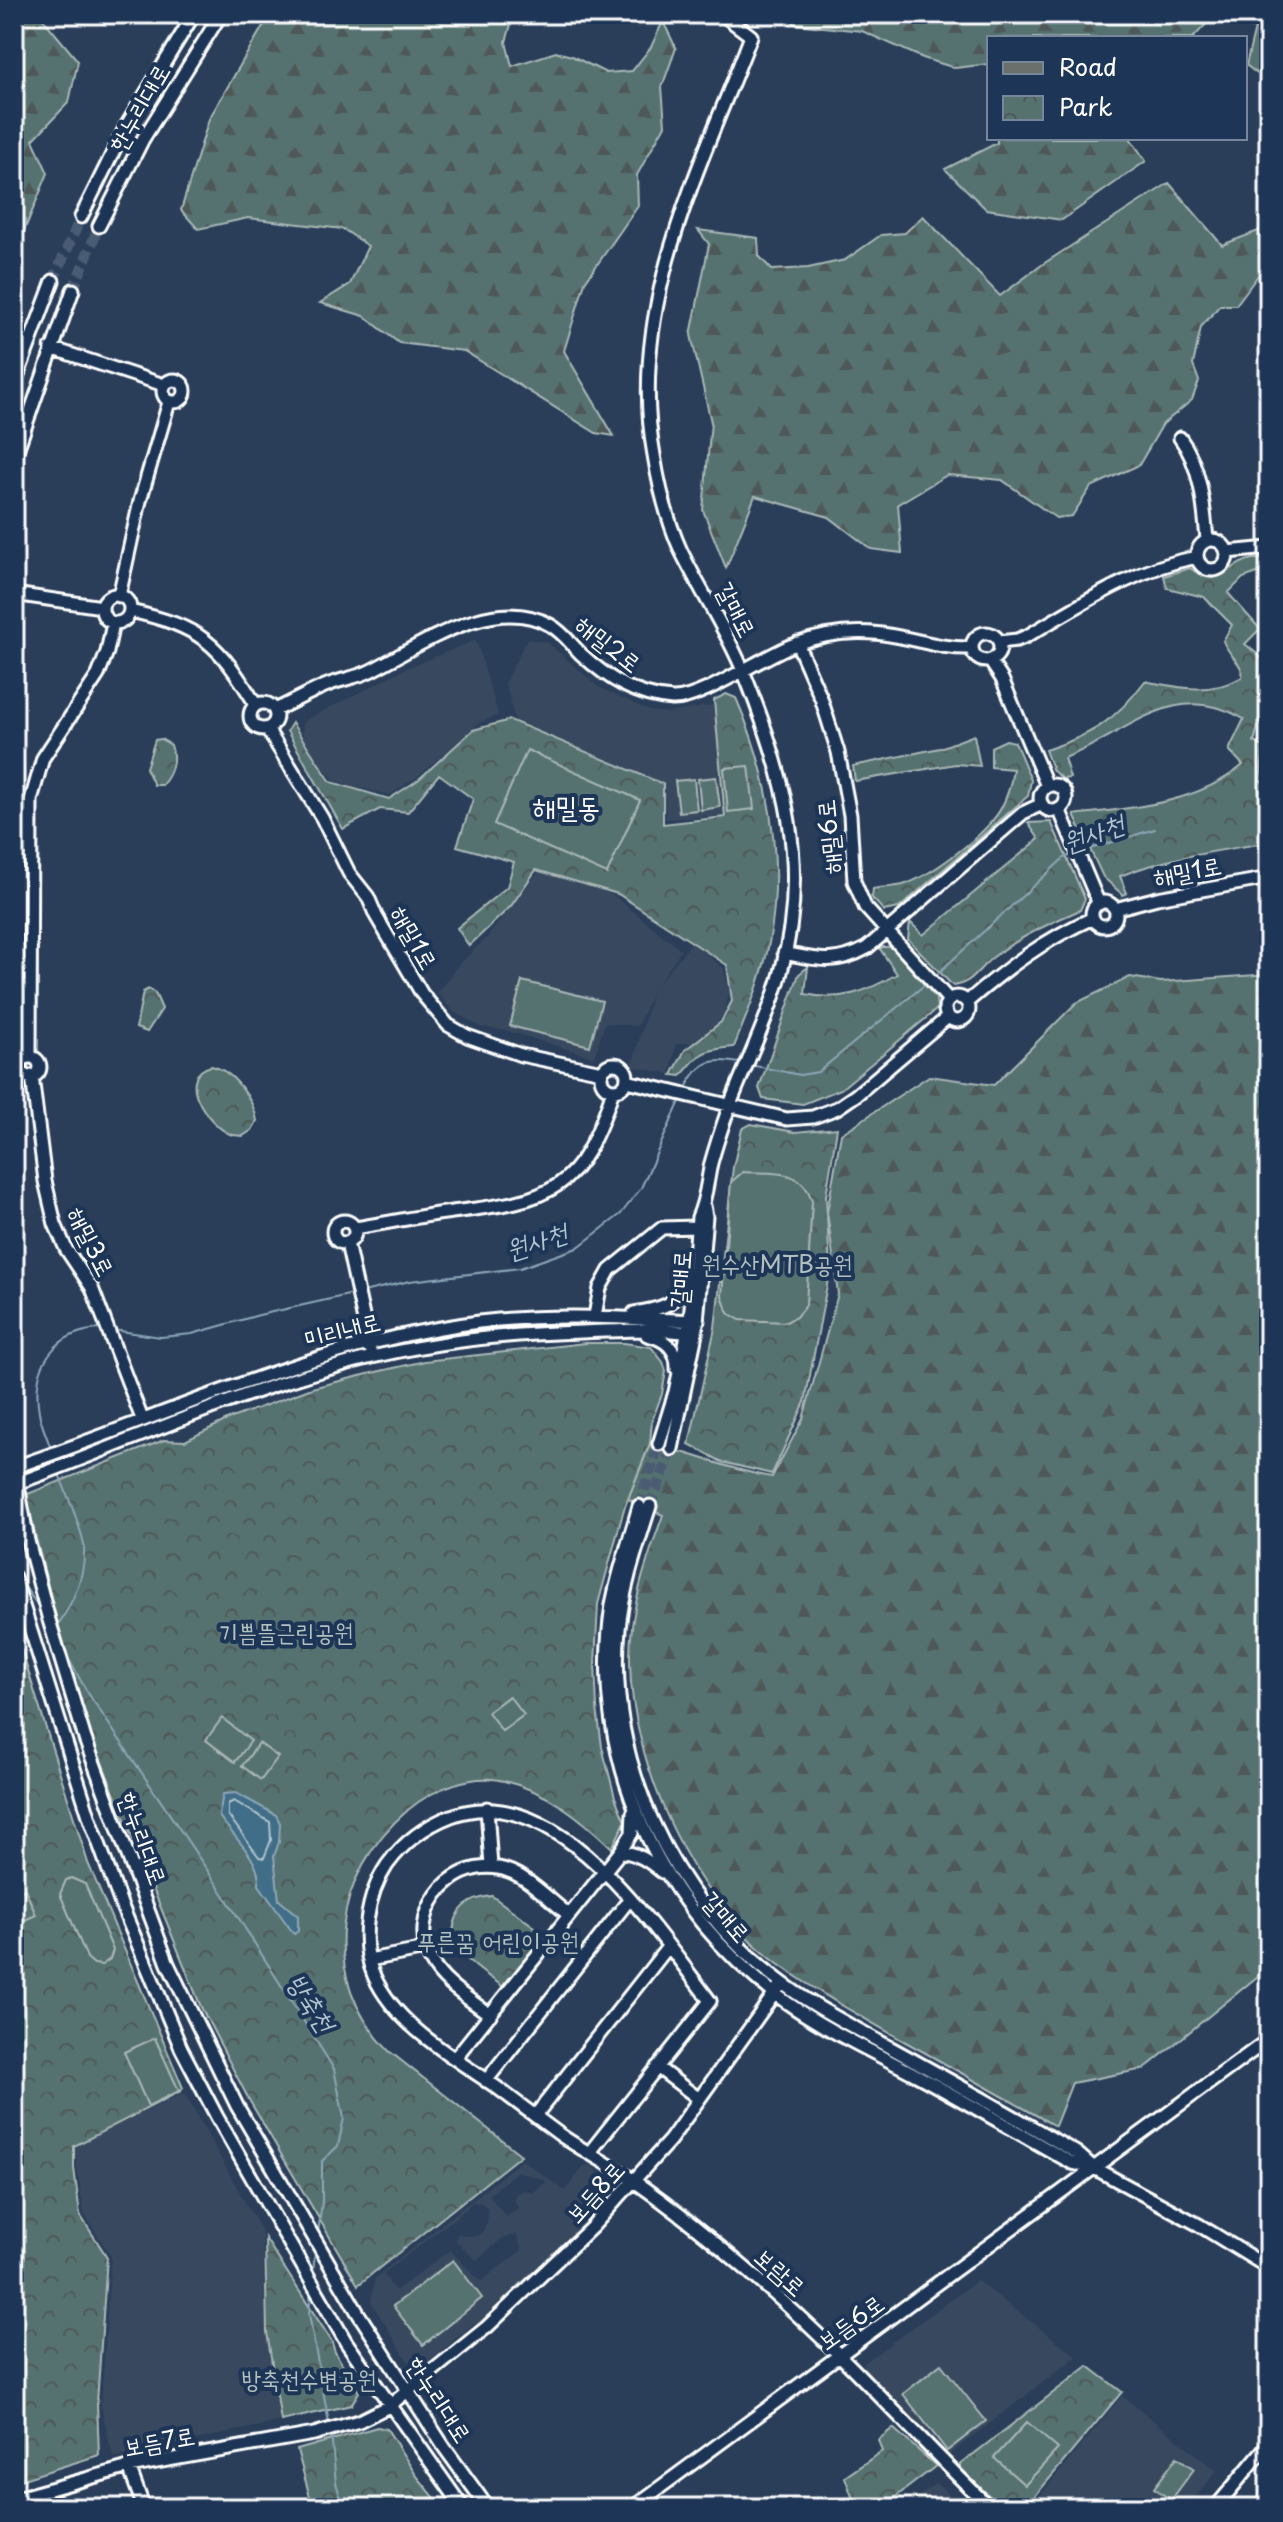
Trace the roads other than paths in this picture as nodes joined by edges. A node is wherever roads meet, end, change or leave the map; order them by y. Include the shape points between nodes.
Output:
1 (194, 14) edge
2 (221, 14) edge
3 (722, 14) edge
4 (81, 217) tunnel mouth
5 (99, 226) tunnel mouth
6 (53, 281) tunnel mouth
7 (73, 290) tunnel mouth
8 (51, 348) junction
9 (14, 385) edge
10 (164, 385) junction
11 (169, 402) junction
12 (1180, 438) dead end
13 (14, 459) edge
14 (1207, 540) junction
15 (1269, 548) edge
16 (1227, 552) junction
17 (1197, 557) junction
18 (14, 594) edge
19 (119, 596) junction
20 (102, 607) junction
21 (130, 611) junction
22 (113, 623) junction
23 (999, 642) junction
24 (797, 643) junction
25 (972, 648) junction
26 (990, 661) junction
27 (742, 669) junction
28 (256, 705) junction
29 (275, 710) junction
30 (267, 729) junction
31 (1047, 786) junction
32 (1042, 804) junction
33 (1059, 809) junction
34 (1269, 878) edge
35 (1099, 904) junction
36 (1115, 909) junction
37 (1093, 918) junction
38 (888, 931) junction
39 (784, 953) junction
40 (946, 996) junction
41 (967, 1002) junction
42 (948, 1017) junction
43 (30, 1057) junction
44 (17, 1068) edge
45 (602, 1072) junction
46 (32, 1076) junction
47 (627, 1081) junction
48 (613, 1090) junction
49 (730, 1106) junction
50 (704, 1205) junction
51 (696, 1227) junction
52 (355, 1228) junction
53 (347, 1243) junction
54 (694, 1255) junction
55 (595, 1316) junction
56 (610, 1316) junction
57 (693, 1327) junction
58 (620, 1331) junction
59 (370, 1344) junction
60 (372, 1357) junction
61 (676, 1389) junction
62 (142, 1419) junction
63 (659, 1444) tunnel mouth
64 (672, 1449) tunnel mouth
65 (14, 1466) edge
66 (16, 1484) edge
67 (14, 1577) edge
68 (632, 1802) junction
69 (487, 1808) junction
70 (659, 1833) junction
71 (646, 1838) junction
72 (620, 1852) junction
73 (491, 1867) junction
74 (604, 1870) junction
75 (669, 1877) junction
76 (629, 1900) junction
77 (569, 1915) junction
78 (668, 1947) junction
79 (426, 1949) junction
80 (369, 1960) junction
81 (778, 1988) junction
82 (490, 2015) junction
83 (1269, 2039) edge
84 (455, 2058) junction
85 (657, 2067) junction
86 (486, 2081) junction
87 (699, 2099) junction
88 (535, 2116) junction
89 (590, 2152) junction
90 (1094, 2168) junction
91 (633, 2180) junction
92 (1269, 2268) edge
93 (841, 2355) junction
94 (406, 2393) junction
95 (389, 2406) junction
96 (1269, 2443) edge
97 (129, 2467) junction
98 (16, 2502) edge
99 (144, 2508) edge
100 (463, 2508) edge
101 (488, 2508) edge
102 (632, 2508) edge
103 (990, 2508) edge
104 (1215, 2508) edge

1 - 4 street, 한누리대로 via 125,128
2 - 5 street, 한누리대로 via 143,139
3 - 27 street, 갈매로 via 751,36 671,246 655,304 649,365 654,455 667,510
6 - 9 street
7 - 8 street
8 - 10 street
8 - 13 street
10 - 11 street
10 - 11 street via 178,380 185,388 180,401
11 - 19 street
12 - 14 street via 1192,455
14 - 16 street via 1222,543
14 - 17 street
15 - 16 street
16 - 17 street via 1226,561 1214,570 1201,566
17 - 23 street via 1137,574 1027,636
18 - 20 street
19 - 20 street via 110,597
19 - 21 street
20 - 22 street via 103,616
21 - 22 street via 124,621
21 - 28 street via 203,638 232,666
22 - 43 street via 98,675 43,758 31,800
23 - 25 street via 985,633 974,639
23 - 26 street via 998,655
24 - 25 street, 해밀2로 via 859,631
24 - 27 street, 해밀2로
24 - 38 street, 해밀6로 via 838,752 856,889
25 - 26 street via 978,659
26 - 31 street
27 - 29 street, 해밀2로 via 679,699 647,695 613,681 542,621 489,617 463,623 369,672 326,685
27 - 39 street, 갈매로 via 786,794 794,869
28 - 29 street via 267,703
28 - 30 street via 251,722
29 - 30 street via 276,720
30 - 45 street, 해밀1로 via 422,994 448,1025 521,1055
31 - 32 street via 1041,792
31 - 33 street via 1056,785 1065,794
32 - 33 street via 1048,810
32 - 38 street via 1023,813
33 - 35 street
34 - 36 street, 해밀1로
35 - 36 street
35 - 37 street
36 - 37 street via 1115,919 1107,926
37 - 41 street via 1048,939
38 - 39 street via 842,960
38 - 40 street, 해밀6로
39 - 49 street, 갈매로
40 - 41 street
40 - 42 street
41 - 42 street via 966,1018 957,1022
42 - 49 street via 837,1108 787,1119
43 - 44 street
43 - 46 street via 40,1064
44 - 46 street
45 - 47 street via 618,1064
45 - 48 street via 602,1083
46 - 62 street, 해밀3로 via 55,1224 92,1288
47 - 48 street
47 - 49 street
48 - 52 street via 588,1153 551,1190 512,1205
49 - 50 street, 갈매로
50 - 51 street, 갈매로
50 - 57 street, 갈매로
51 - 54 street, 갈매로
51 - 55 street via 662,1228 610,1270
52 - 53 street
52 - 53 street via 344,1221 333,1228 337,1241
53 - 59 street
54 - 56 street via 673,1301 657,1309
54 - 57 street, 갈매로
55 - 56 street, 미리내로
55 - 59 street, 미리내로 via 477,1322
56 - 57 street, 미리내로
57 - 58 street, 미리내로
57 - 61 street, 갈매로
57 - 64 street, 갈매로
58 - 60 street, 미리내로 via 476,1339
58 - 61 street via 657,1337 671,1347 678,1363
59 - 60 street
59 - 62 street, 미리내로 via 313,1358
60 - 66 street, 미리내로 via 291,1380
61 - 63 street, 갈매로
62 - 65 street, 미리내로
65 - 66 street, 한누리대로
66 - 94 street, 한누리대로 via 85,1739 168,1964 237,2106
67 - 95 street, 한누리대로 via 104,1857 181,2048 346,2342
68 - 70 street, 갈매로 via 612,1710 610,1631 619,1574 645,1506 623,1602 618,1682 627,1750
68 - 71 street, 갈매로
68 - 72 street via 632,1833
69 - 73 street
69 - 74 street via 551,1828
69 - 80 street via 442,1819 396,1853 369,1904
70 - 71 street
70 - 81 street, 갈매로 via 700,1904
71 - 72 street
71 - 75 street, 갈매로
72 - 74 street
72 - 75 street via 641,1857
73 - 77 street via 520,1876
73 - 79 street via 455,1876 435,1895 426,1915
74 - 76 street
74 - 77 street
75 - 81 street, 갈매로 via 720,1945
76 - 78 street
76 - 86 street
77 - 82 street
78 - 85 street via 710,2001
78 - 88 street
79 - 80 street
79 - 82 street via 444,1979
80 - 84 street, 보람로 via 398,2014
81 - 87 street, 보듬8로
81 - 90 street, 갈매로 via 807,2016 1072,2163
82 - 84 street
83 - 90 street, 보듬6로
84 - 86 street, 보람로
85 - 87 street
85 - 89 street
86 - 88 street, 보람로
87 - 91 street, 보듬8로
88 - 89 street, 보람로
89 - 91 street, 보람로
90 - 92 street, 갈매로
90 - 93 street, 보듬6로
91 - 93 street, 보람로 via 763,2283
91 - 94 street, 보듬8로 via 513,2303
93 - 102 street, 보듬6로
93 - 103 street, 보람로
94 - 95 street
94 - 101 street, 한누리대로
95 - 97 street, 보듬7로 via 314,2434
95 - 100 street, 한누리대로
96 - 104 street
97 - 98 street, 보듬7로
97 - 99 street

